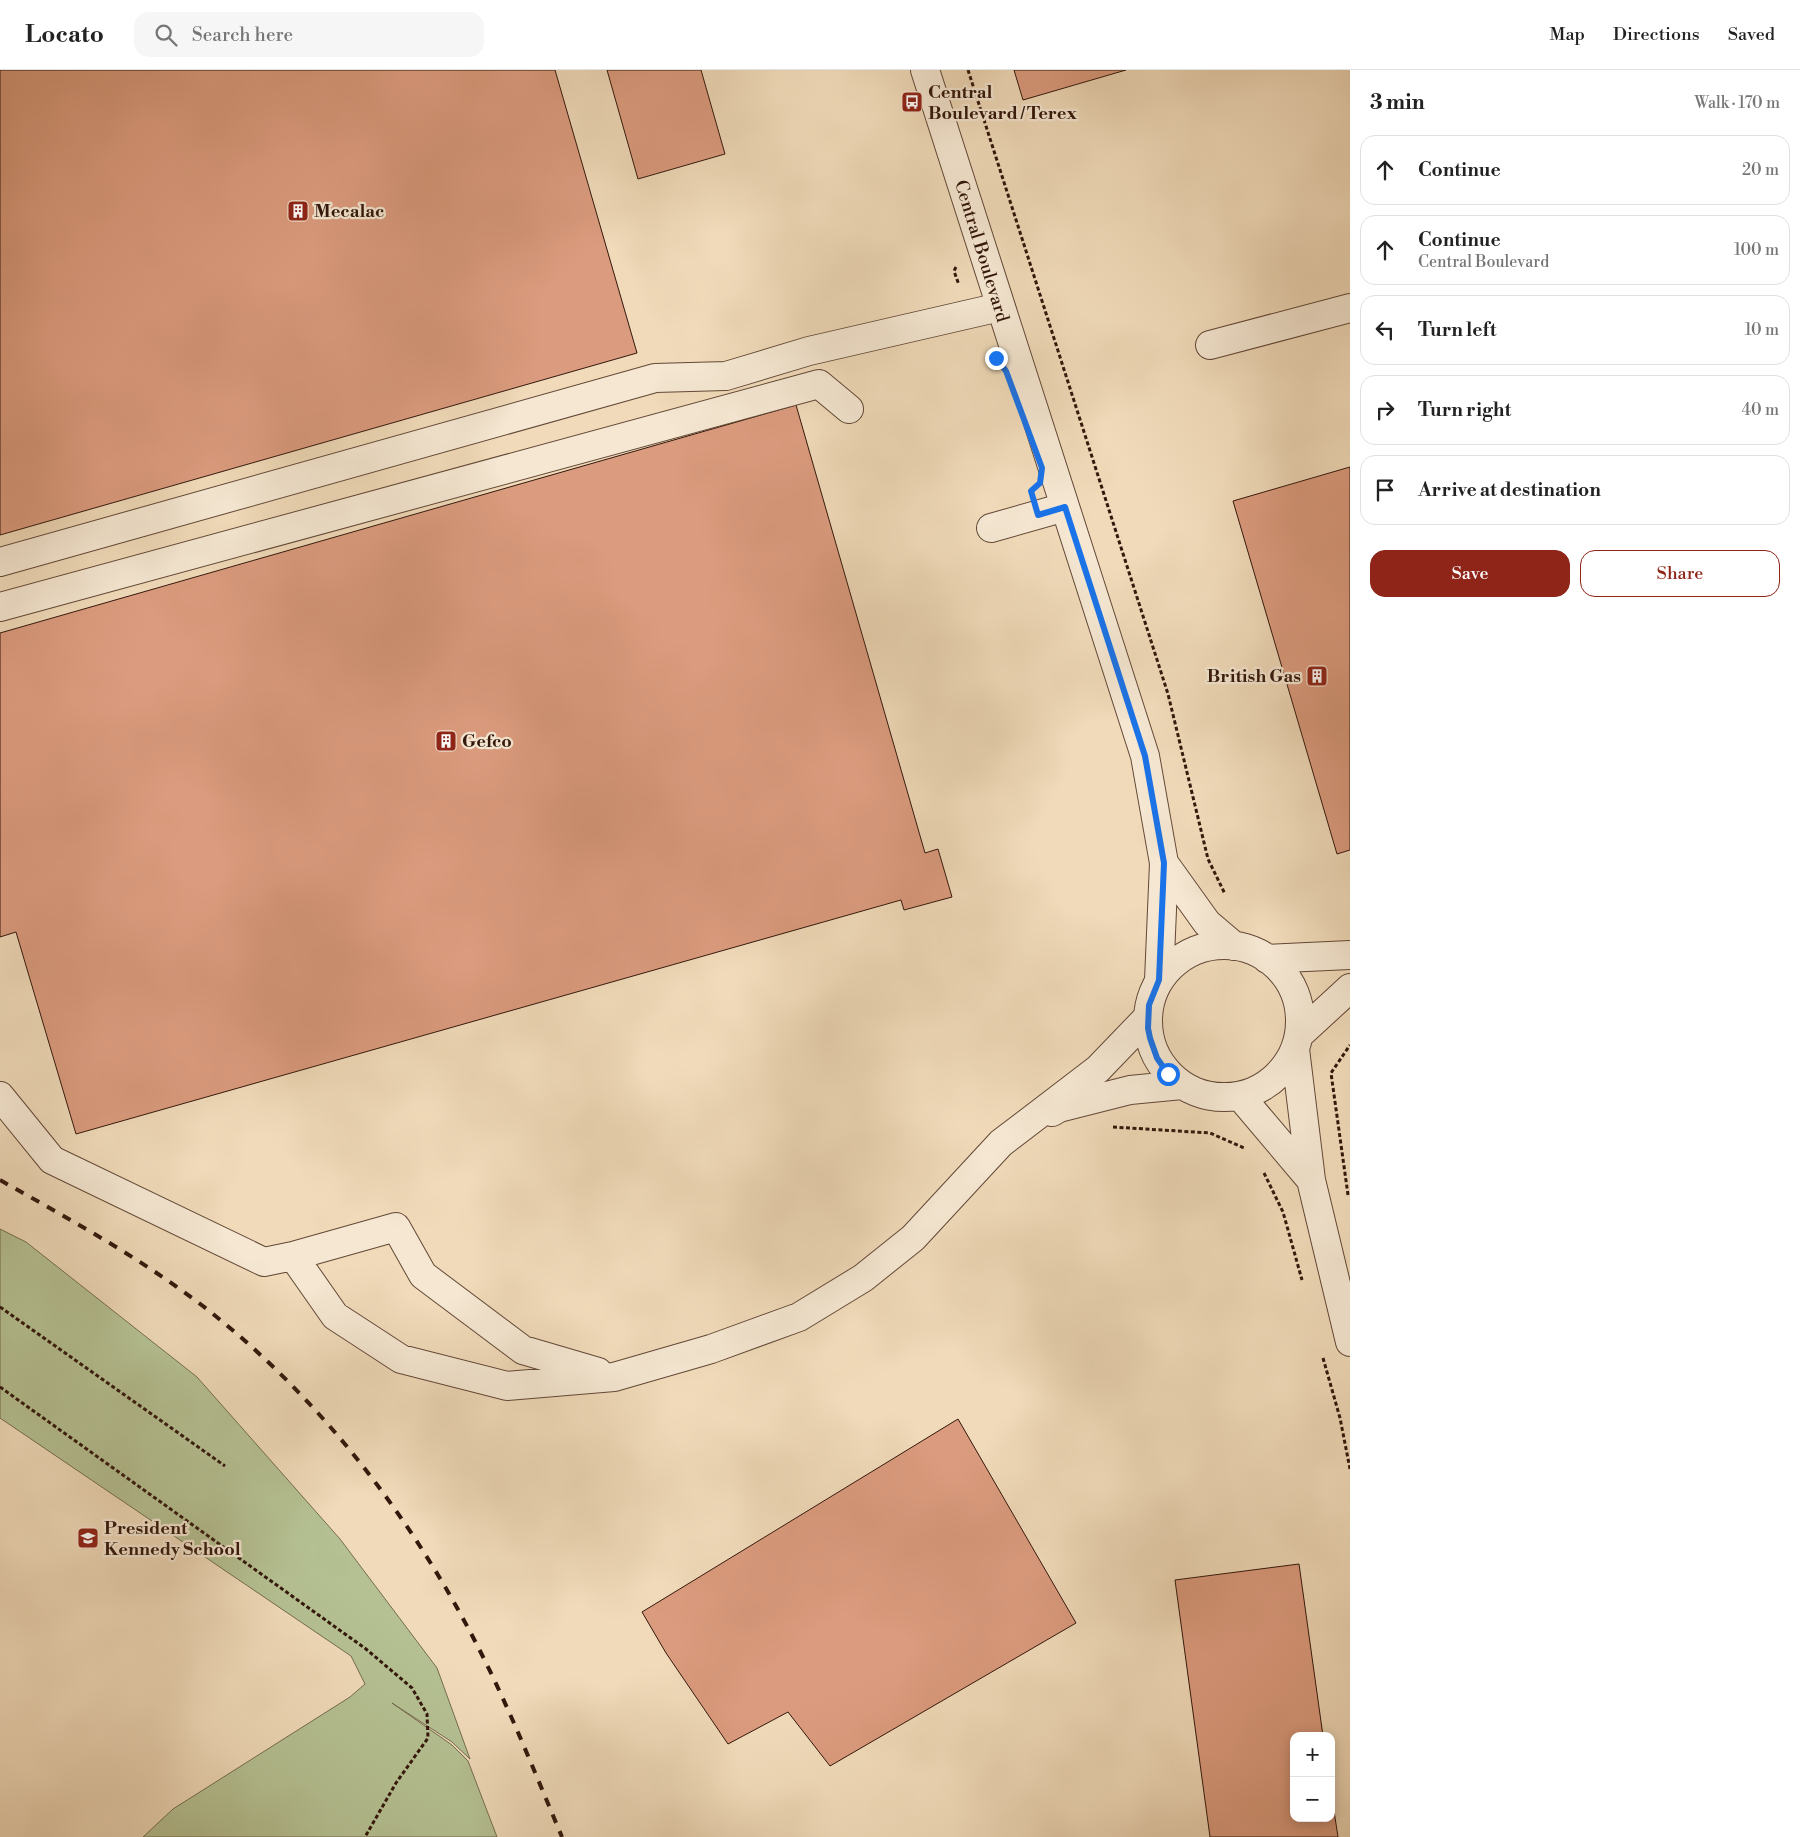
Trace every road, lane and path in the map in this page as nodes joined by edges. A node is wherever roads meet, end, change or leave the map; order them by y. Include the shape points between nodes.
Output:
1 (925, 70) edge
2 (968, 70) edge
3 (957, 264) dead end
4 (1000, 307) junction
5 (1350, 308) edge
6 (968, 314) junction
7 (1210, 345) dead end
8 (849, 410) dead end
9 (1065, 507) junction
10 (991, 528) dead end
11 (0, 562) edge
12 (0, 607) edge
13 (1164, 863) junction
14 (1230, 901) dead end
15 (1234, 946) junction
16 (1350, 955) edge
17 (1267, 958) junction
18 (1159, 980) junction
19 (1350, 988) edge
20 (1148, 1017) junction
21 (1297, 1042) junction
22 (1350, 1045) edge
23 (1182, 1086) junction
24 (0, 1096) edge
25 (1240, 1096) junction
26 (1083, 1102) junction
27 (1001, 1143) junction
28 (1245, 1149) dead end
29 (1262, 1170) dead end
30 (1311, 1180) junction
31 (1349, 1202) dead end
32 (293, 1256) junction
33 (1304, 1287) dead end
34 (0, 1307) edge
35 (1350, 1342) edge
36 (1322, 1352) dead end
37 (614, 1377) junction
38 (0, 1387) edge
39 (225, 1466) dead end
40 (1350, 1469) edge
41 (366, 1837) edge

1 - 4 street, Central Boulevard
2 - 14 path via 1168,694 1208,859
3 - 6 path via 954,271
4 - 6 street
4 - 9 street, Central Boulevard
5 - 7 street
6 - 11 street via 809,351 726,376 655,378
8 - 12 street via 819,384
9 - 10 street
9 - 13 street, Central Boulevard via 1145,756
13 - 15 street, Central Boulevard via 1207,923
13 - 18 street, Central Boulevard
15 - 17 street
15 - 18 street via 1205,947 1186,955
16 - 17 street
17 - 21 street via 1293,989 1300,1019
18 - 20 street
19 - 21 street
20 - 23 street via 1150,1038 1157,1058
20 - 27 street via 1098,1069
21 - 25 street via 1288,1063 1269,1084
21 - 30 street
22 - 31 path via 1331,1073
23 - 25 street via 1222,1098
23 - 26 street via 1130,1090
24 - 32 street via 52,1160 264,1262
25 - 30 street
26 - 27 street via 1059,1108
26 - 28 path via 1096,1126 1210,1133
27 - 37 street via 913,1238 863,1278 799,1317 711,1349
29 - 33 path via 1283,1212
30 - 35 street
32 - 37 street via 334,1316 401,1359 508,1386
32 - 37 street via 396,1227 423,1275 523,1350
34 - 39 path
36 - 40 path
38 - 41 path via 366,1649 412,1688 427,1714 428,1738 396,1783

